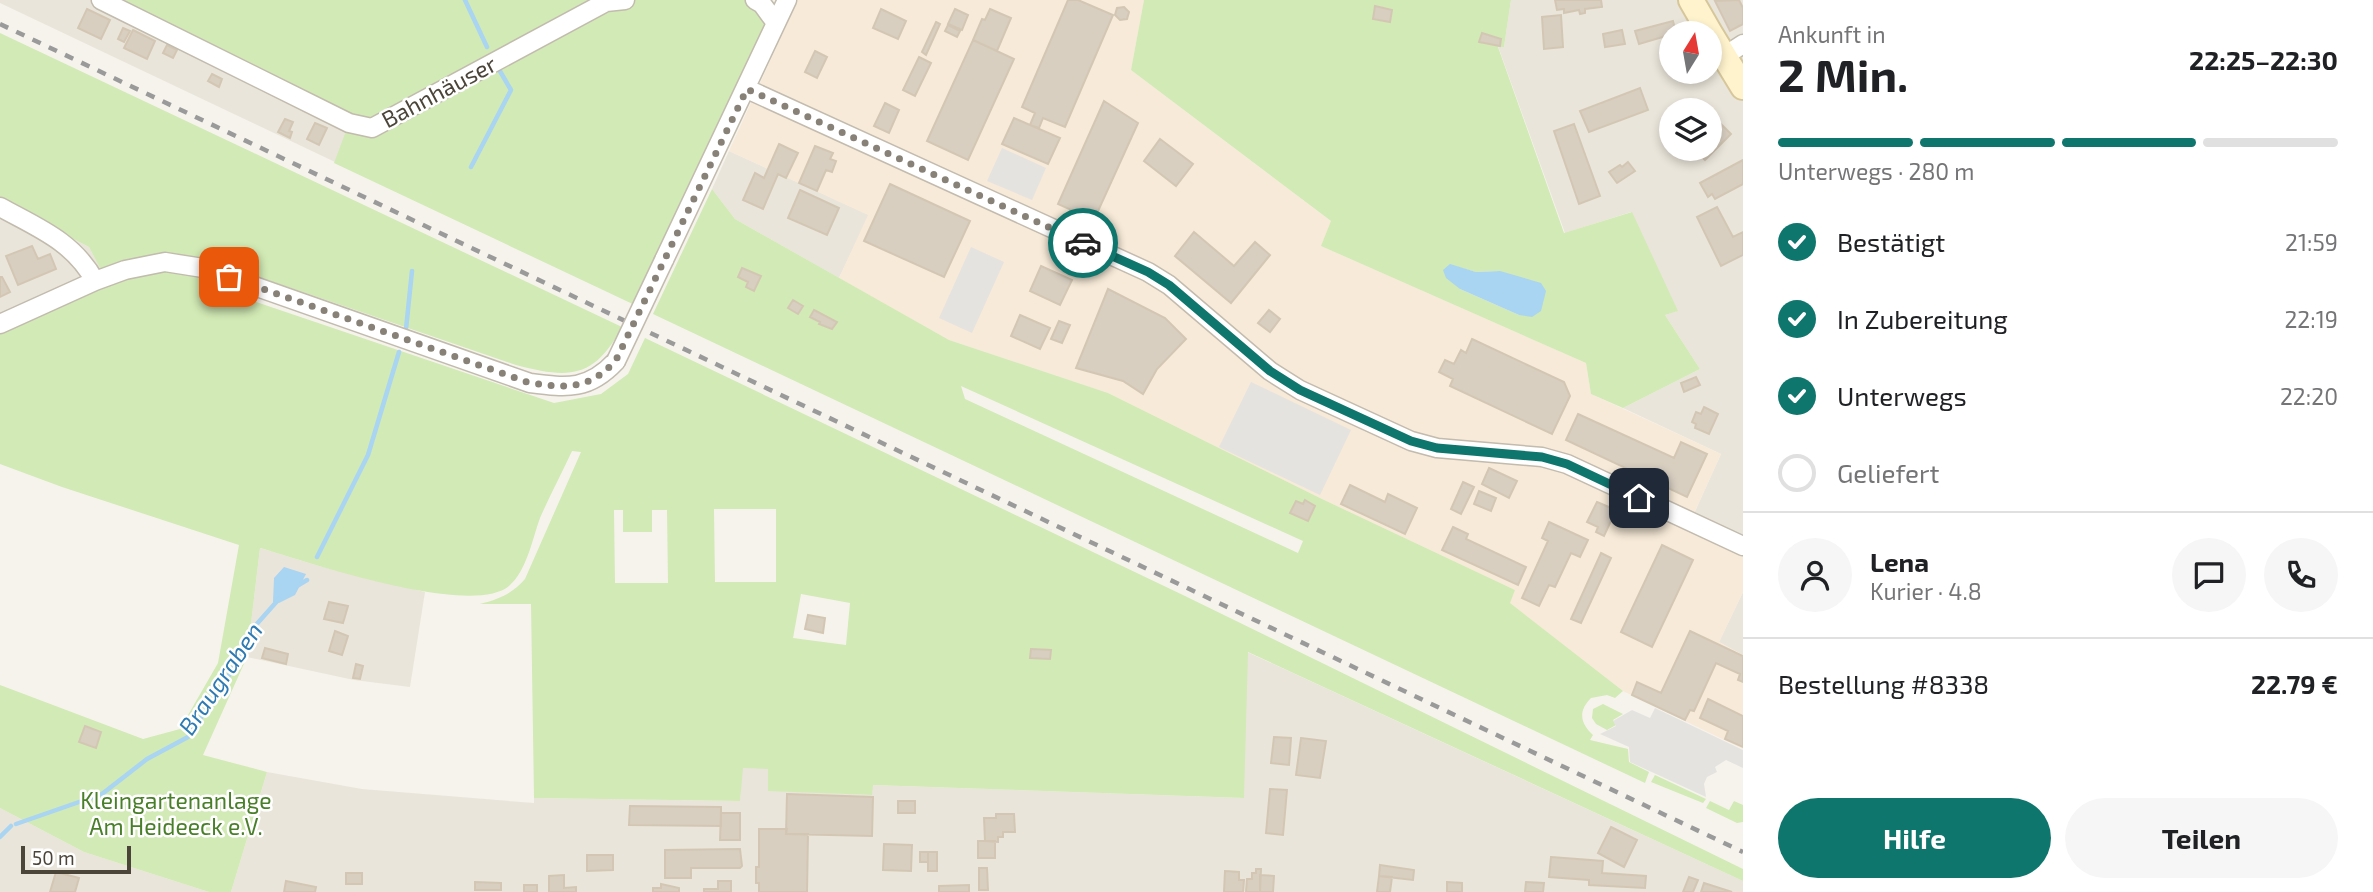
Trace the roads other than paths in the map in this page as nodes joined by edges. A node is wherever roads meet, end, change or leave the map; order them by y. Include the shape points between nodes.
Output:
1 (100, 0) edge
2 (625, 0) edge
3 (755, 0) edge
4 (787, 0) edge
5 (1691, 0) edge
6 (1703, 21) edge
7 (776, 23) junction
8 (1733, 50) edge
9 (1743, 87) edge
10 (747, 89) junction
11 (0, 207) edge
12 (95, 281) junction
13 (0, 324) edge
14 (1743, 546) edge

1 - 2 street, Bahnhäuser via 349,123 372,128 606,2
3 - 7 street
4 - 7 street
5 - 6 street
7 - 10 street
8 - 9 street
10 - 12 street, bridge via 616,360 602,375 581,385 530,383 203,268 165,262
10 - 14 street via 1148,272 1270,371 1300,390 1411,441 1567,464
11 - 12 street via 65,243
12 - 13 street

